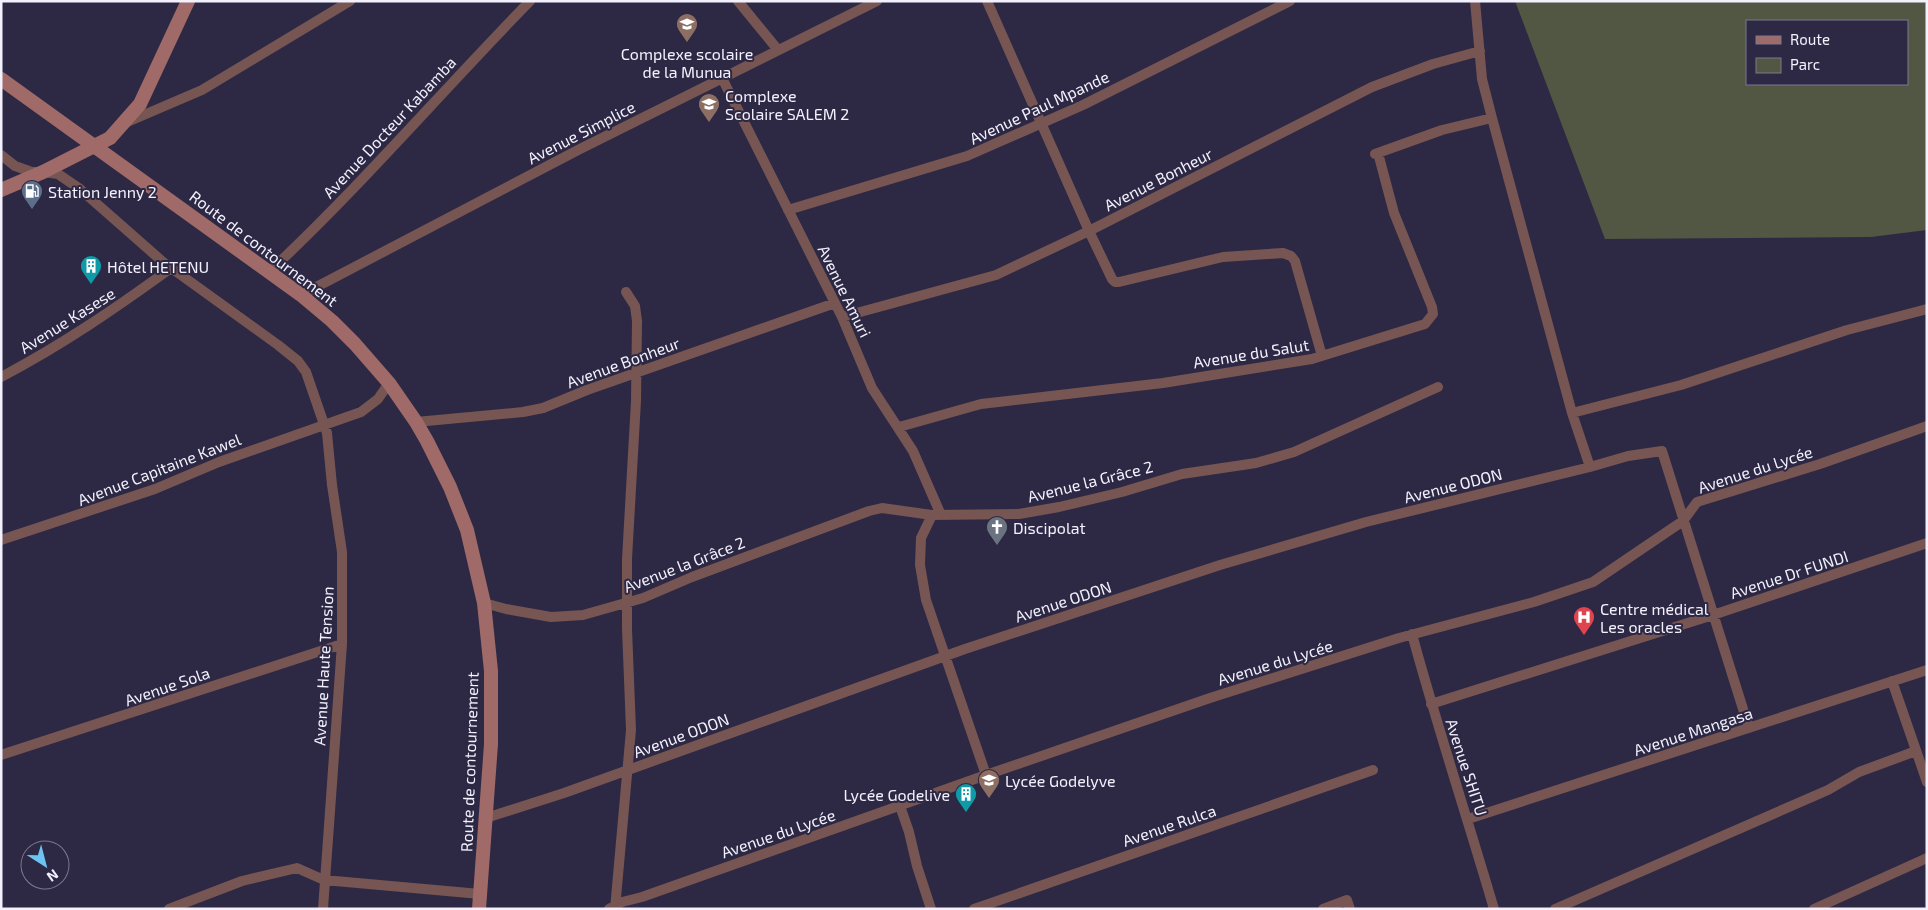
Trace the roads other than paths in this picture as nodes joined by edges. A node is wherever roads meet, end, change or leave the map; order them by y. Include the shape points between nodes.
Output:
1 (188, 1) edge
2 (350, 1) edge
3 (530, 1) edge
4 (738, 1) edge
5 (877, 1) edge
6 (987, 1) edge
7 (1475, 1) edge
8 (1283, 3) edge
9 (778, 50) junction
10 (1480, 51) junction
11 (722, 78) junction
12 (1, 79) edge
13 (1492, 118) junction
14 (1041, 123) junction
15 (124, 124) junction
16 (95, 146) junction
17 (1, 155) edge
18 (44, 172) junction
19 (1, 190) edge
20 (788, 210) junction
21 (1089, 231) junction
22 (171, 268) junction
23 (269, 272) junction
24 (626, 292) dead end
25 (302, 295) junction
26 (835, 302) junction
27 (1927, 309) edge
28 (842, 317) junction
29 (1322, 356) junction
30 (636, 372) junction
31 (1, 377) edge
32 (389, 383) junction
33 (1438, 387) dead end
34 (1572, 413) junction
35 (416, 422) junction
36 (325, 423) junction
37 (1927, 426) edge
38 (899, 427) junction
39 (1590, 467) junction
40 (936, 515) junction
41 (1683, 522) junction
42 (1, 540) edge
43 (1927, 544) edge
44 (627, 602) junction
45 (484, 603) junction
46 (1713, 615) junction
47 (1412, 634) junction
48 (342, 644) junction
49 (945, 656) junction
50 (1927, 670) edge
51 (1892, 681) junction
52 (1431, 704) junction
53 (1749, 728) junction
54 (1916, 751) junction
55 (1, 755) edge
56 (627, 770) junction
57 (1373, 770) dead end
58 (986, 775) junction
59 (1927, 782) edge
60 (900, 806) junction
61 (486, 818) junction
62 (1468, 819) junction
63 (1927, 858) edge
64 (324, 880) junction
65 (480, 894) junction
66 (1348, 904) edge
67 (613, 908) edge
68 (169, 909) edge
69 (323, 909) edge
70 (479, 909) edge
71 (931, 909) edge
72 (974, 909) edge
73 (1323, 909) edge
74 (1494, 909) edge
75 (1555, 909) edge
76 (1814, 909) edge

1 - 15 street via 140,104
2 - 15 street via 208,87
3 - 23 street, Avenue Docteur Kabamba via 310,234
4 - 9 street
5 - 9 street, Avenue Simplice
6 - 14 street
7 - 10 street
8 - 14 street, Avenue Paul Mpande via 1083,105
9 - 11 street, Avenue Simplice
10 - 13 street via 1482,79
10 - 21 street, Avenue Bonheur via 1433,64 1372,87
11 - 20 street, Avenue Amuri
11 - 25 street, Avenue Simplice
12 - 16 street, Route de contournement
13 - 29 street, Avenue du Salut via 1442,130 1377,153 1394,213 1433,314 1425,324
13 - 34 street
14 - 20 street, Avenue Paul Mpande via 967,156
14 - 21 street
15 - 16 street via 110,138
16 - 18 street
16 - 23 street, Route de contournement
17 - 18 street, Avenue Haute Tension via 15,166
18 - 19 street
18 - 22 street, Avenue Haute Tension via 58,174 80,189
20 - 26 street, Avenue Amuri
21 - 28 street, Avenue Bonheur via 996,275
21 - 29 street via 1115,282 1223,257 1273,252 1290,256 1295,261
22 - 31 street, Avenue Kasese via 85,329
22 - 36 street, Avenue Haute Tension via 298,361 306,372
23 - 25 street, Route de contournement
24 - 30 street via 635,306 637,321
25 - 32 street, Route de contournement via 338,327
26 - 28 street, Avenue Amuri
26 - 30 street, Avenue Bonheur
27 - 34 street via 1846,330 1680,385
28 - 38 street, Avenue Amuri via 872,388
29 - 38 street, Avenue du Salut via 1163,383 981,404
30 - 35 street, Avenue Bonheur via 543,408
30 - 44 street via 626,559
32 - 35 street, Route de contournement
32 - 36 street via 378,399 361,412
33 - 40 street, Avenue la Grâce 2 via 1294,452 1256,463 1191,472 1122,492 1019,514
34 - 39 street
35 - 45 street, Route de contournement via 450,487 467,530
36 - 42 street, Avenue Capitaine Kawel via 146,492
36 - 48 street, Avenue Haute Tension via 342,552
37 - 41 street, Avenue du Lycée via 1820,464 1697,502
38 - 40 street, Avenue Amuri via 926,477
39 - 41 street, Avenue ODON via 1662,451
39 - 49 street, Avenue ODON via 1339,530 1220,565
40 - 44 street, Avenue la Grâce 2 via 888,509 869,511
40 - 49 street via 921,538 920,565 926,600
41 - 46 street
41 - 47 street, Avenue du Lycée via 1592,582 1534,602
43 - 46 street, Avenue Dr FUNDI
44 - 45 street, Avenue la Grâce 2 via 584,615 551,617
44 - 56 street via 631,730
45 - 61 street, Route de contournement via 491,671
46 - 52 street, Avenue Dr FUNDI
46 - 53 street
47 - 52 street, Avenue SHITU
47 - 58 street, Avenue du Lycée via 1210,698
48 - 55 street, Avenue Sola
48 - 64 street, Avenue Haute Tension
49 - 56 street, Avenue ODON
49 - 58 street
50 - 51 street, Avenue Mangasa
51 - 53 street, Avenue Mangasa
51 - 54 street
52 - 62 street, Avenue SHITU
53 - 62 street, Avenue Mangasa
54 - 59 street
54 - 75 street via 1859,772 1828,790
56 - 61 street, Avenue ODON
56 - 67 street
57 - 72 street, Avenue Rulca
58 - 60 street, Avenue du Lycée
60 - 67 street, Avenue du Lycée
60 - 71 street
61 - 65 street, Route de contournement
62 - 74 street, Avenue SHITU
63 - 76 street
64 - 65 street
64 - 68 street via 296,868 242,881
64 - 69 street, Avenue Haute Tension
65 - 70 street, Route de contournement
66 - 73 street

